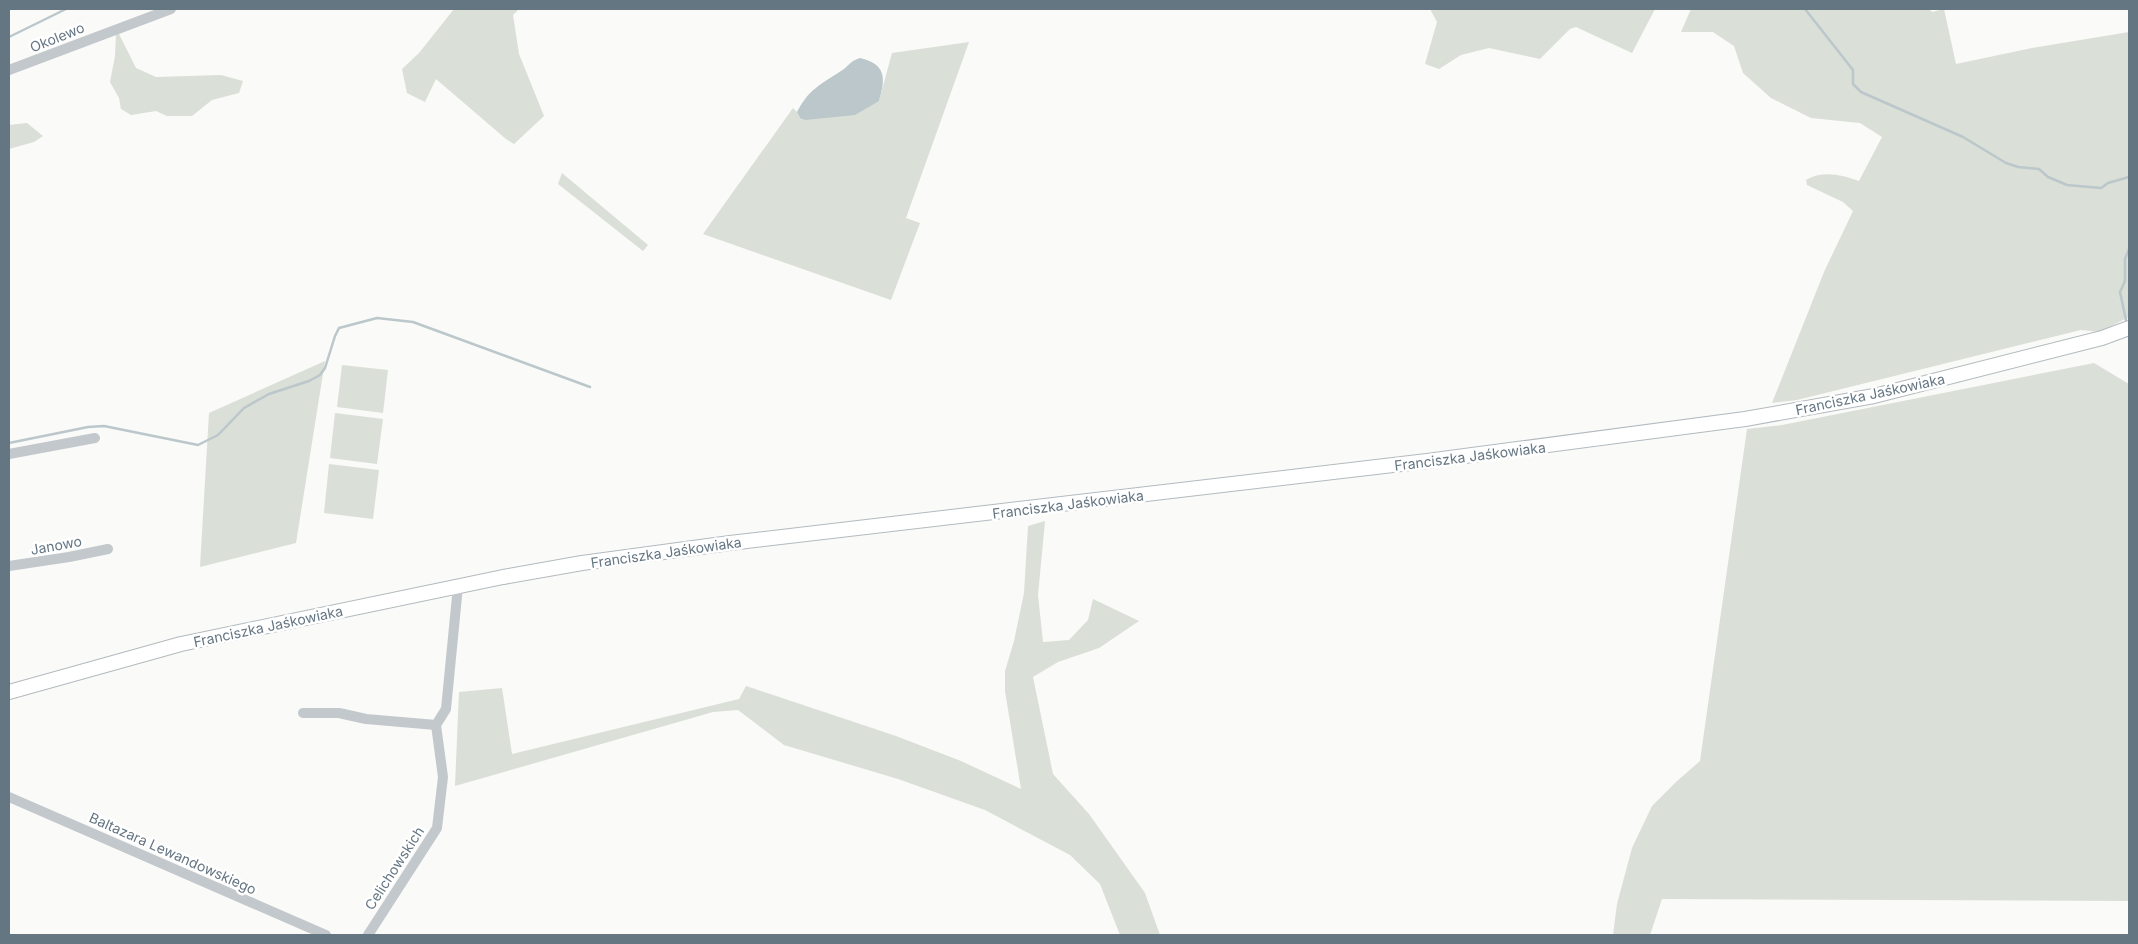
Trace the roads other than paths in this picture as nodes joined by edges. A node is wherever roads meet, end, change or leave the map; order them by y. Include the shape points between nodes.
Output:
1 (171, 9) edge
2 (9, 70) edge
3 (2129, 328) edge
4 (95, 438) dead end
5 (9, 454) edge
6 (108, 549) dead end
7 (9, 566) edge
8 (458, 586) junction
9 (9, 692) edge
10 (303, 713) dead end
11 (436, 725) junction
12 (9, 797) edge
13 (326, 935) edge
14 (368, 935) edge

1 - 2 street, Okolewo
3 - 8 street, Franciszka Jaśkowiaka via 1925,384 1761,416 1391,466 678,549 582,562
4 - 5 street
6 - 7 street, Janowo
8 - 9 street, Franciszka Jaśkowiaka via 181,644
8 - 11 street via 446,709
10 - 11 street via 339,713 366,719
11 - 14 street, Celichowskich via 443,777 437,828
12 - 13 street, Baltazara Lewandowskiego

